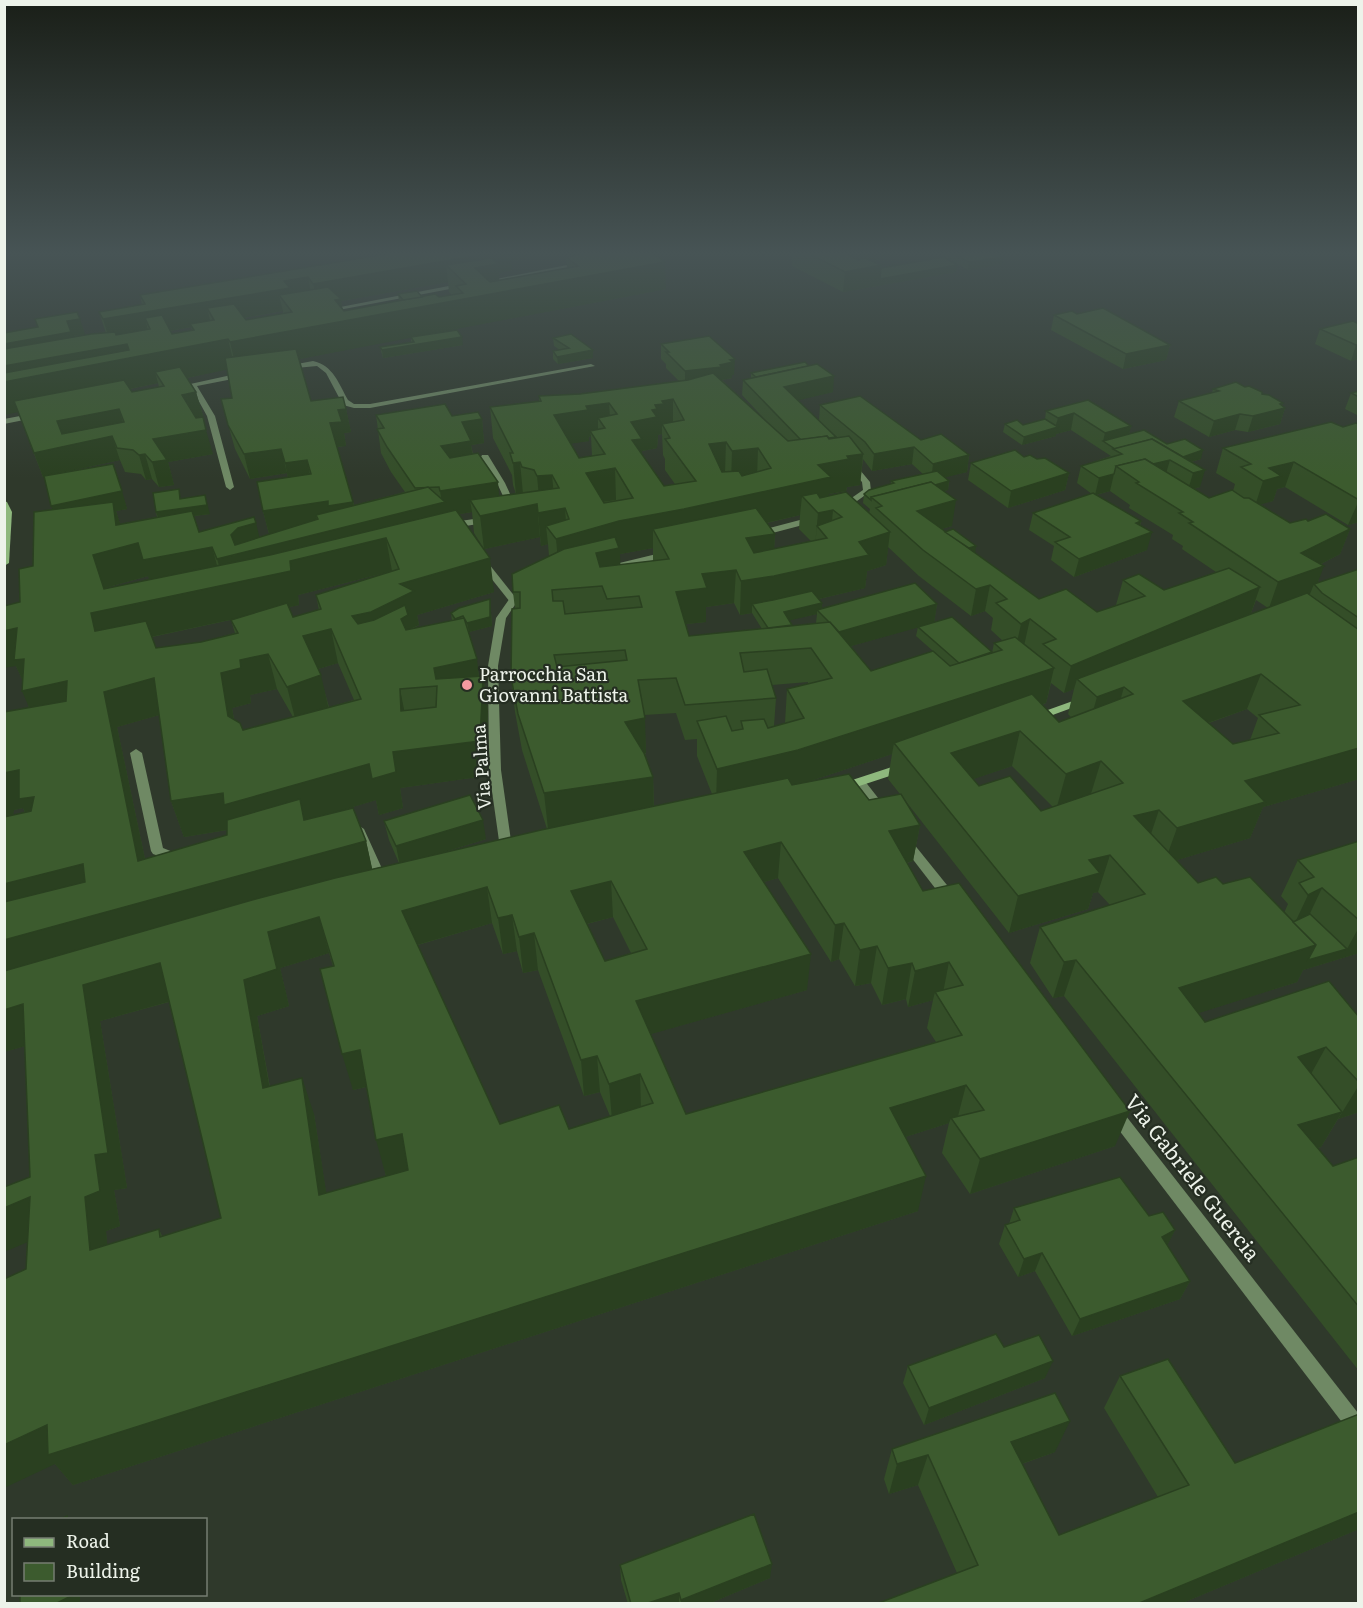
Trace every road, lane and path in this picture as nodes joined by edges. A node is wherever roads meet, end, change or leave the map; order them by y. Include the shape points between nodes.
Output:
1 (591, 366) dead end
2 (278, 369) edge
3 (255, 373) edge
4 (193, 384) junction
5 (171, 389) edge
6 (49, 413) edge
7 (4, 422) edge
8 (484, 457) edge
9 (846, 459) edge
10 (230, 487) dead end
11 (4, 504) edge
12 (506, 517) edge
13 (495, 519) edge
14 (743, 537) edge
15 (452, 540) edge
16 (680, 551) edge
17 (477, 555) edge
18 (4, 563) edge
19 (603, 570) edge
20 (539, 588) edge
21 (513, 600) junction
22 (1092, 697) edge
23 (1027, 721) edge
24 (136, 753) dead end
25 (917, 762) edge
26 (860, 783) junction
27 (827, 792) edge
28 (342, 826) edge
29 (191, 861) edge
30 (508, 862) edge
31 (386, 890) edge
32 (956, 906) edge
33 (1102, 1096) edge
34 (1359, 1427) edge

1 - 2 street via 370,406 345,402 323,365
3 - 4 street
4 - 5 street
4 - 10 street via 211,416
6 - 7 street
8 - 12 street via 516,515
9 - 14 street via 866,482 867,491 858,499 839,511 807,522
11 - 18 street via 8,512
13 - 15 street via 453,525 462,537
16 - 19 street
17 - 21 street
20 - 21 street
21 - 30 street, Via Palma via 501,618 493,666 495,770
22 - 23 street
24 - 29 street via 157,851
25 - 26 street
26 - 27 street
26 - 32 street
28 - 31 street via 356,825 362,833
33 - 34 street, Via Gabriele Guercia

